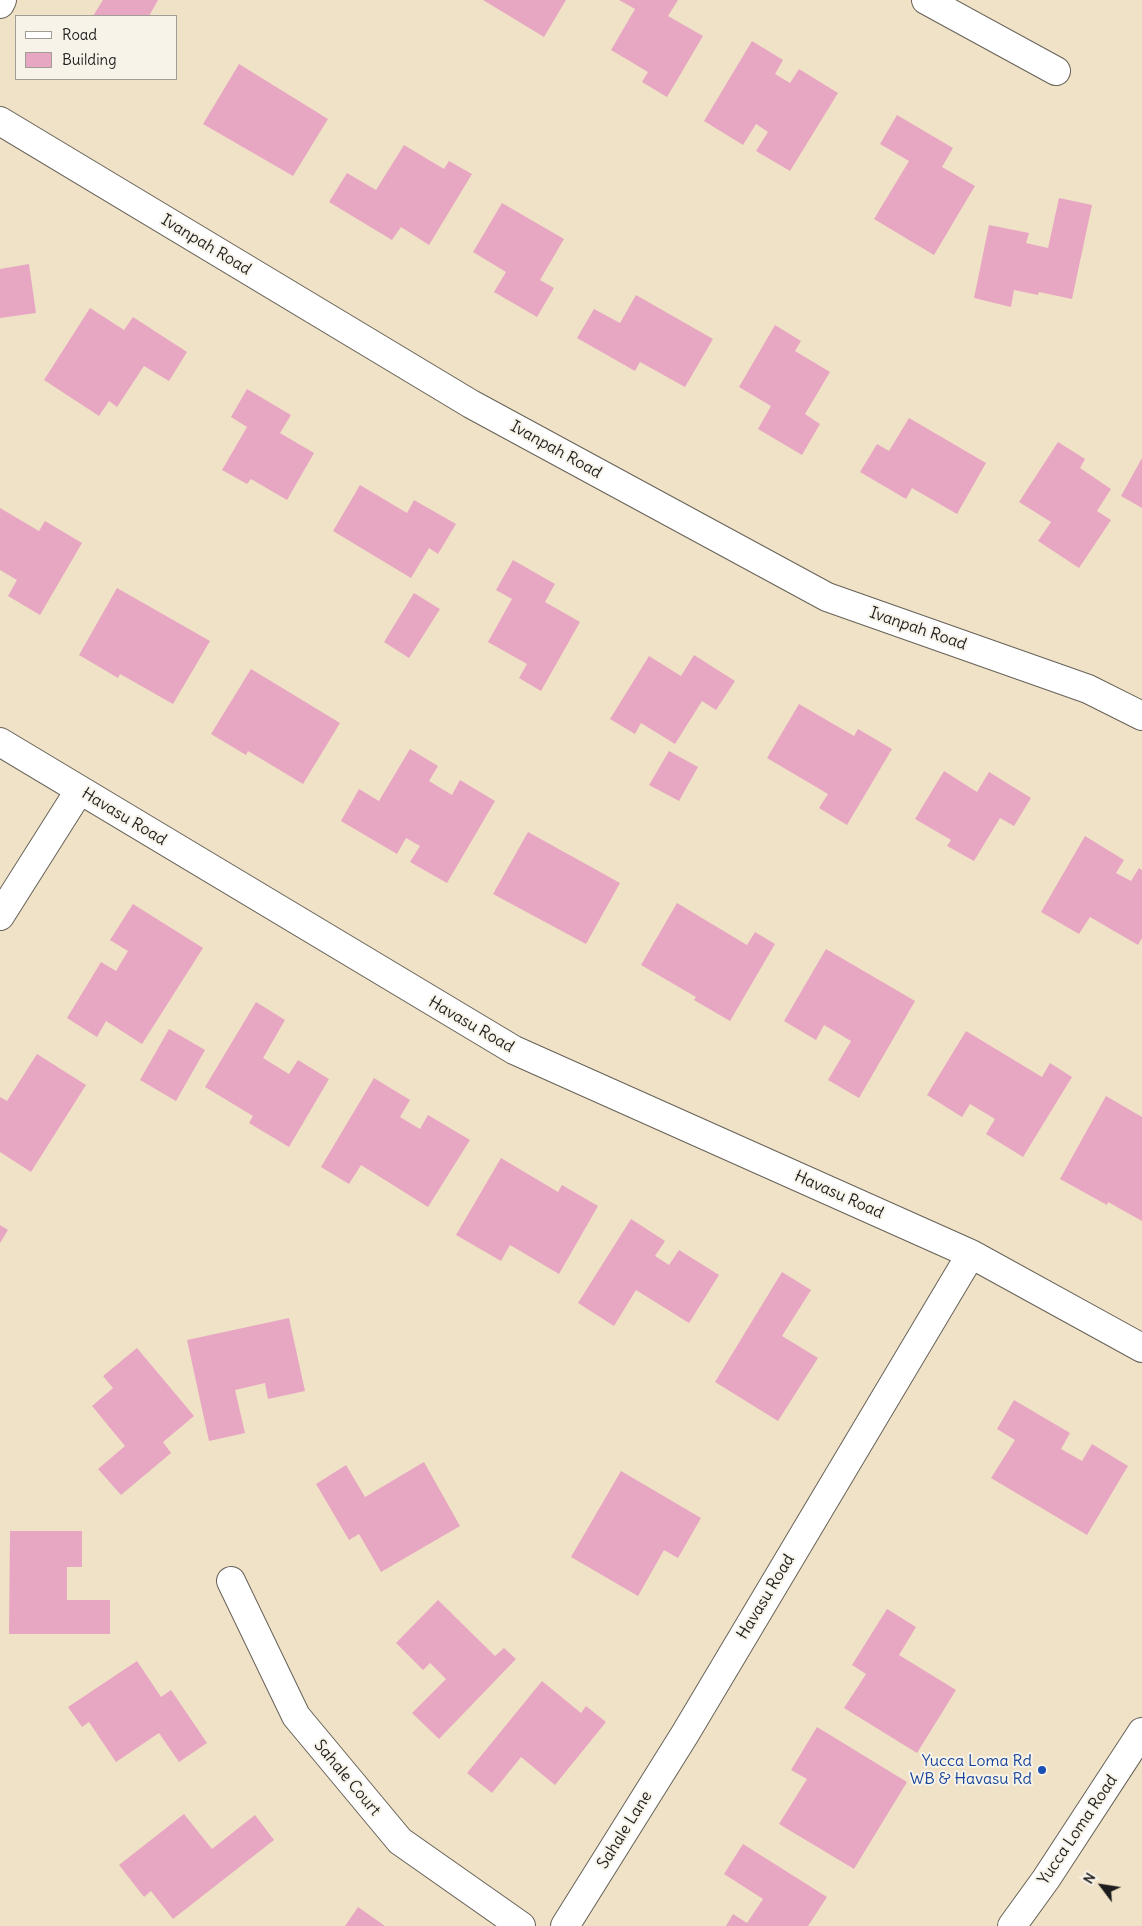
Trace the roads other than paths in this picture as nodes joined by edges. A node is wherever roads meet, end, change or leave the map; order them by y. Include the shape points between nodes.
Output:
1 (2, 0) edge
2 (926, 0) edge
3 (0, 4) edge
4 (1056, 71) dead end
5 (0, 121) edge
6 (1142, 716) edge
7 (0, 742) edge
8 (79, 791) junction
9 (0, 916) edge
10 (971, 1254) junction
11 (1142, 1348) edge
12 (231, 1581) dead end
13 (1142, 1732) edge
14 (685, 1734) joint
15 (520, 1926) edge
16 (565, 1926) edge
17 (1012, 1926) edge

1 - 3 street
2 - 4 street
5 - 6 street, Ivanpah Road via 471,404 827,597 1088,689
7 - 8 street, Havasu Road
8 - 9 street
8 - 10 street, Havasu Road via 514,1050
10 - 11 street, Havasu Road
10 - 14 street, Havasu Road
12 - 15 street, Sahale Court via 296,1716 400,1841
13 - 17 street, Yucca Loma Road
14 - 16 street, Sahale Lane

